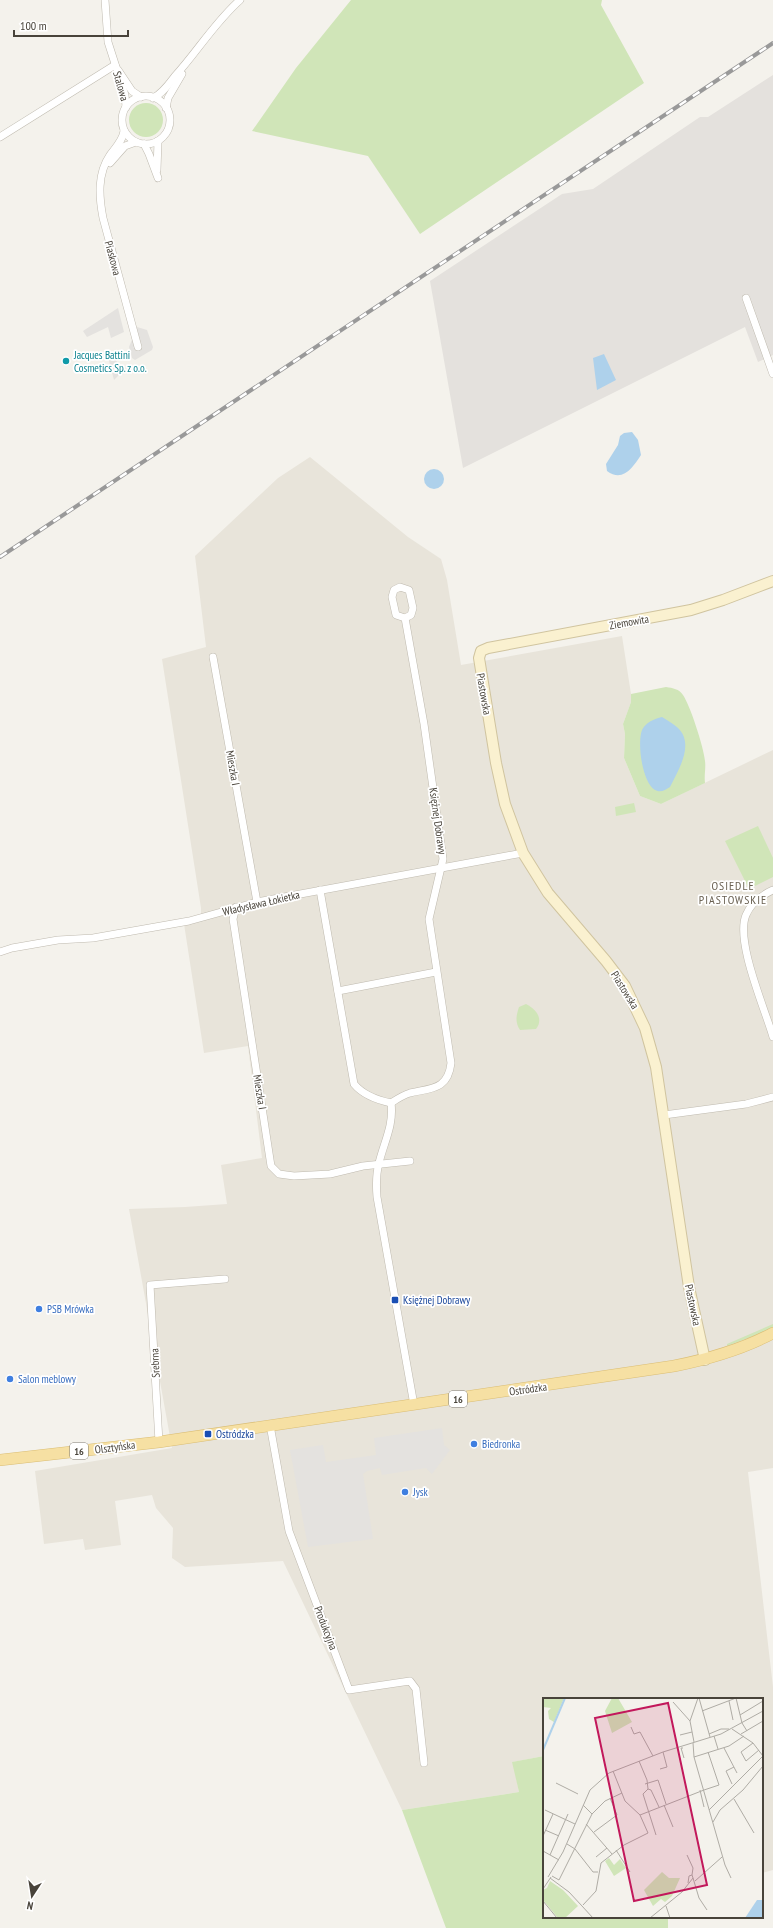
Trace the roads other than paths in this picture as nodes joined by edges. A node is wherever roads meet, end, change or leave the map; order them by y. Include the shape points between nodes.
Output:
1 (104, 0) edge
2 (240, 0) edge
3 (189, 60) junction
4 (115, 65) junction
5 (141, 97) junction
6 (153, 98) junction
7 (126, 107) junction
8 (166, 108) junction
9 (124, 131) junction
10 (0, 137) edge
11 (158, 141) junction
12 (136, 142) junction
13 (144, 144) junction
14 (104, 169) junction
15 (746, 298) dead end
16 (138, 346) dead end
17 (773, 374) edge
18 (773, 581) edge
19 (405, 618) dead end
20 (481, 651) joint
21 (213, 657) dead end
22 (522, 853) junction
23 (442, 867) junction
24 (320, 890) junction
25 (773, 890) edge
26 (257, 902) junction
27 (236, 907) junction
28 (0, 952) edge
29 (436, 972) junction
30 (338, 992) junction
31 (773, 1038) edge
32 (773, 1097) edge
33 (391, 1103) junction
34 (664, 1115) junction
35 (410, 1161) dead end
36 (378, 1164) junction
37 (225, 1278) dead end
38 (773, 1333) edge
39 (705, 1360) junction
40 (414, 1405) junction
41 (270, 1425) junction
42 (159, 1442) junction
43 (0, 1460) edge
44 (424, 1763) dead end

1 - 4 street, Stalowa via 108,42
2 - 3 street
3 - 6 street via 161,93
3 - 8 street via 168,98
4 - 5 street, Stalowa via 132,91
4 - 7 street, Stalowa via 127,101
4 - 10 street
5 - 6 street
5 - 7 street
6 - 8 street
7 - 9 street, Piaskowa via 123,115
8 - 11 street via 170,124
9 - 12 street
9 - 14 street, Piaskowa via 124,136
11 - 13 street
11 - 13 street via 158,178
12 - 13 street
12 - 14 street, Piaskowa via 125,146
14 - 16 street, Piaskowa via 99,190 102,218
15 - 17 street
18 - 20 street, Ziemowita via 723,600 662,617
19 - 23 street, Księżnej Dobrawy via 440,836
20 - 22 street, Piastowska via 478,663 496,763 505,804
21 - 26 street, Mieszka I
22 - 23 street, Władysława Łokietka
22 - 34 street, Piastowska via 548,892 625,986 646,1028
23 - 24 street, Władysława Łokietka
23 - 29 street, Księżnej Dobrawy via 429,919
24 - 26 street, Władysława Łokietka
24 - 30 street
25 - 31 street via 753,904 746,914 743,934
26 - 27 street, Władysława Łokietka
27 - 28 street, Władysława Łokietka via 213,916 189,921 93,938 58,940
27 - 36 street, Mieszka I via 233,919 271,1166 279,1174 294,1176 330,1174
29 - 30 street
29 - 33 street, Księżnej Dobrawy via 451,1063 450,1071 440,1085 408,1093
30 - 33 street via 354,1084 372,1097
32 - 34 street via 746,1104
33 - 36 street via 392,1121
34 - 39 street, Piastowska via 689,1287
35 - 36 street
36 - 40 street via 376,1197
37 - 42 street, Srebrna via 150,1285
38 - 39 main road, Ostródzka / 16 via 733,1352
39 - 40 main road, Ostródzka / 16
40 - 41 main road, Ostródzka / 16
41 - 42 main road, Ostródzka / 16
41 - 44 street, Produkcyjna via 289,1531 350,1690 410,1681 416,1688
42 - 43 main road, Olsztyńska / 16

